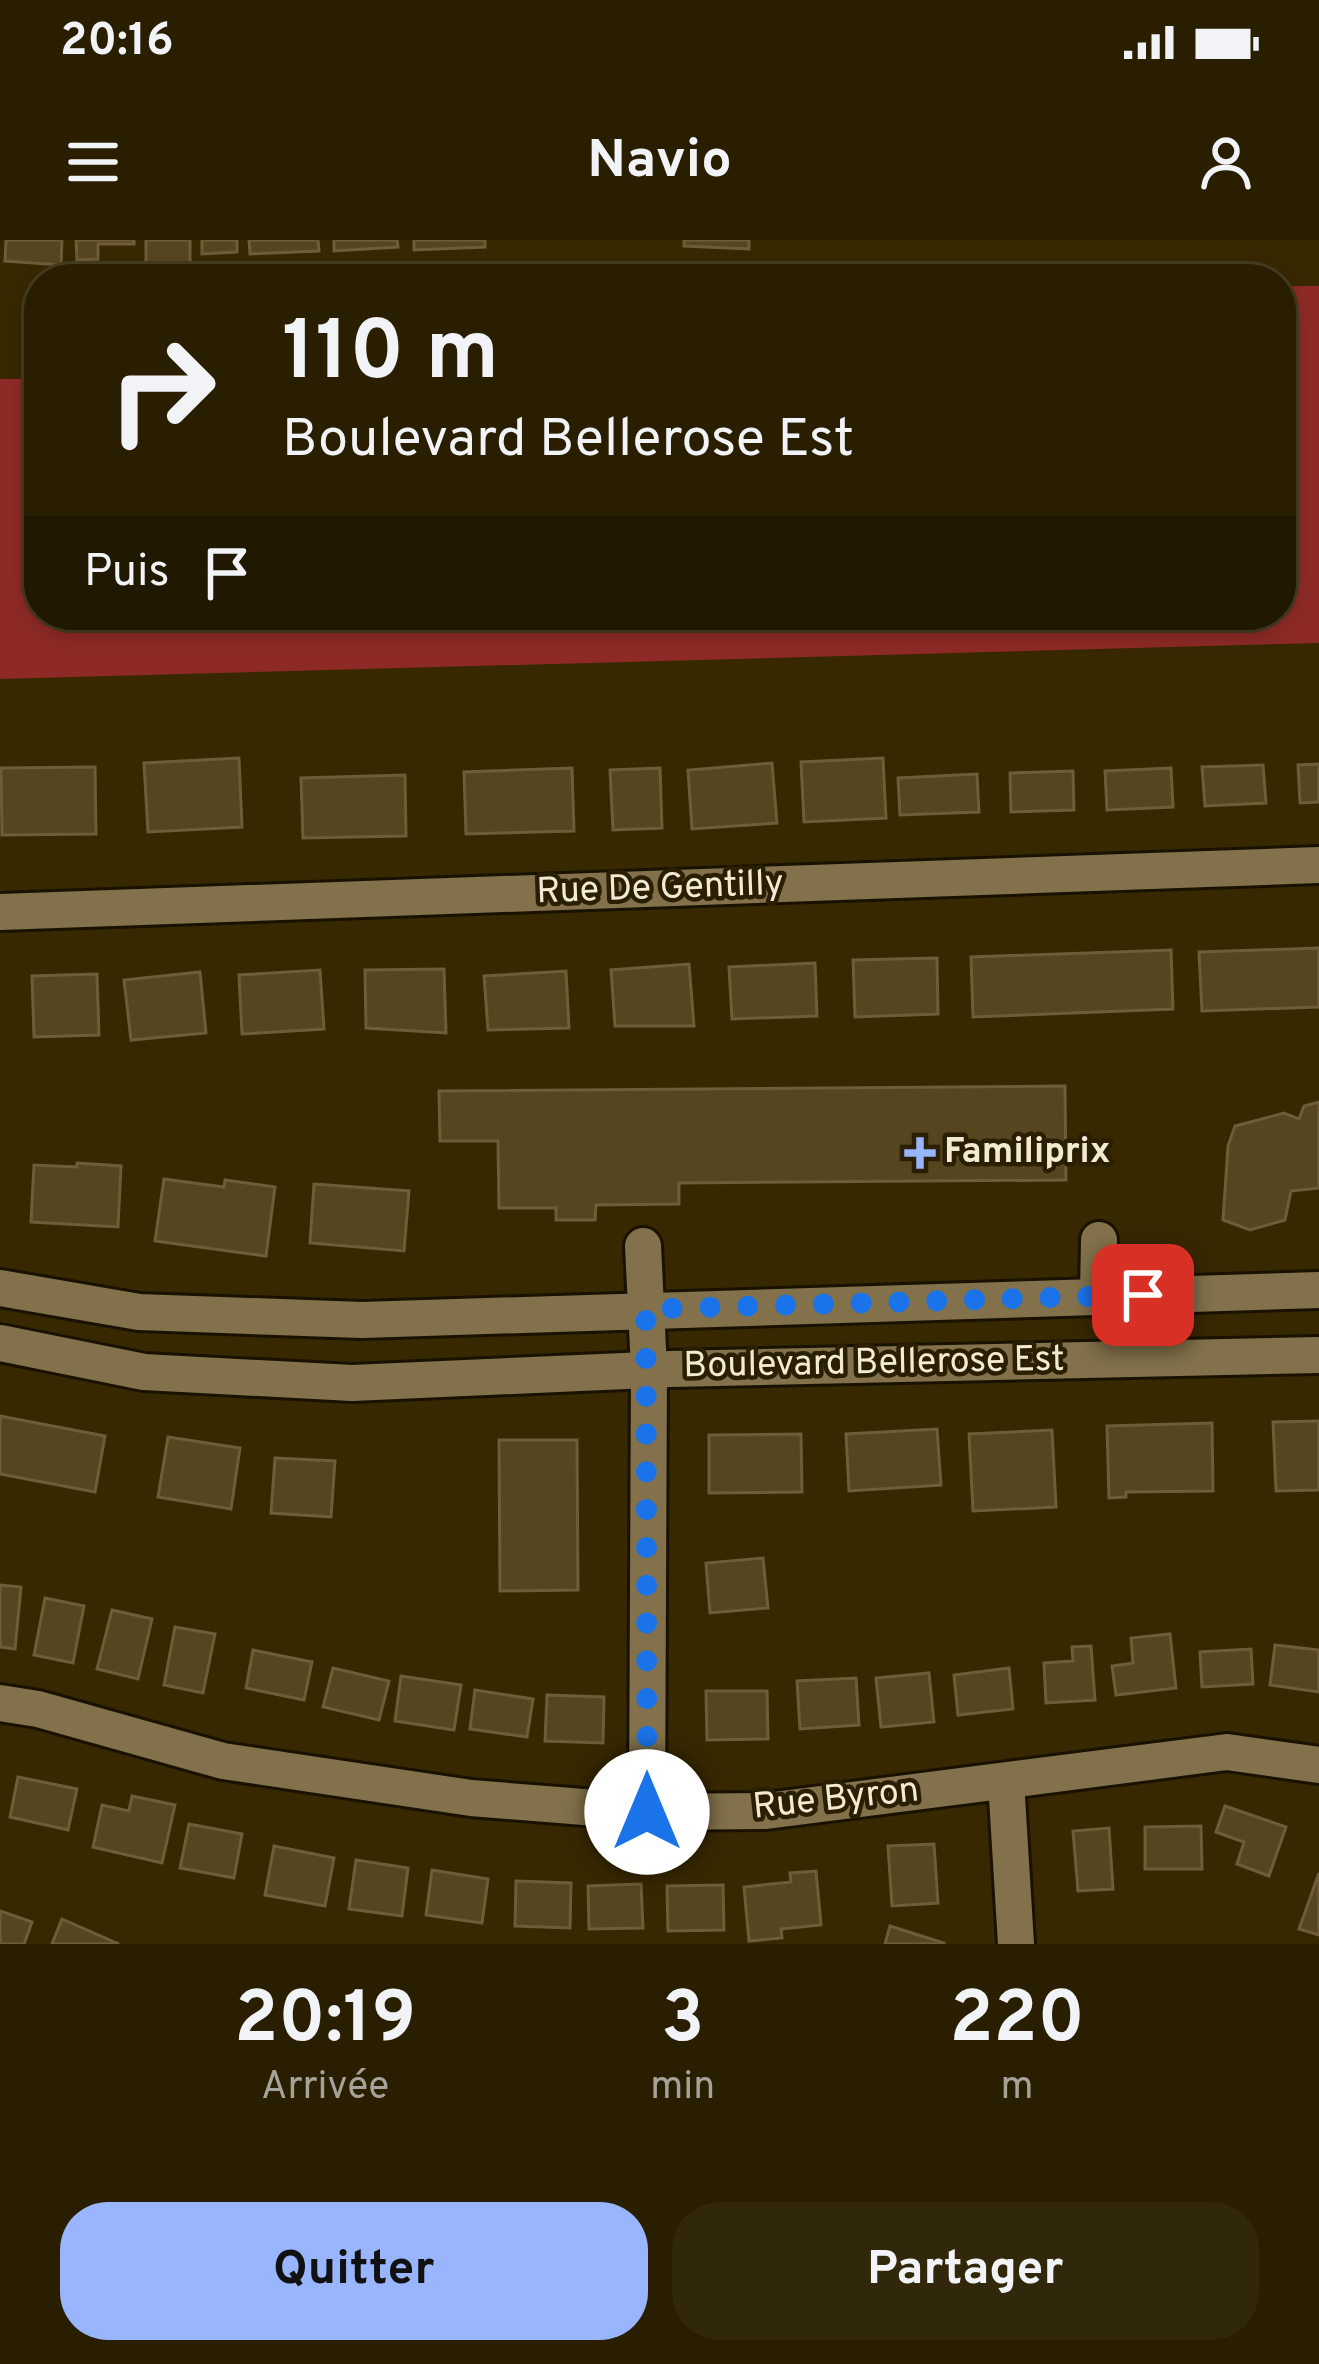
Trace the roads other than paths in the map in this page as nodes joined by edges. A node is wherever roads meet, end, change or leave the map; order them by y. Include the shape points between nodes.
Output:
1 (1319, 865) edge
2 (0, 912) edge
3 (1100, 1240) dead end
4 (644, 1246) dead end
5 (0, 1288) edge
6 (1319, 1290) edge
7 (1098, 1296) junction
8 (646, 1309) junction
9 (0, 1343) edge
10 (1319, 1355) edge
11 (649, 1370) junction
12 (0, 1703) edge
13 (1319, 1765) edge
14 (1006, 1781) junction
15 (647, 1812) junction
16 (1016, 1944) edge

1 - 2 street, Rue De Gentilly
3 - 7 street
4 - 8 street
5 - 8 street, Boulevard Bellerose Est via 139,1312 362,1321
6 - 7 street, Boulevard Bellerose Est
7 - 8 street, Boulevard Bellerose Est
8 - 11 street
9 - 11 street, Boulevard Bellerose Est via 145,1372 352,1384
10 - 11 street, Boulevard Bellerose Est
11 - 15 street
12 - 15 street, Rue Byron via 224,1760 471,1798
13 - 14 street, Rue Byron via 1227,1752
14 - 15 street, Rue Byron via 766,1811
14 - 16 street

